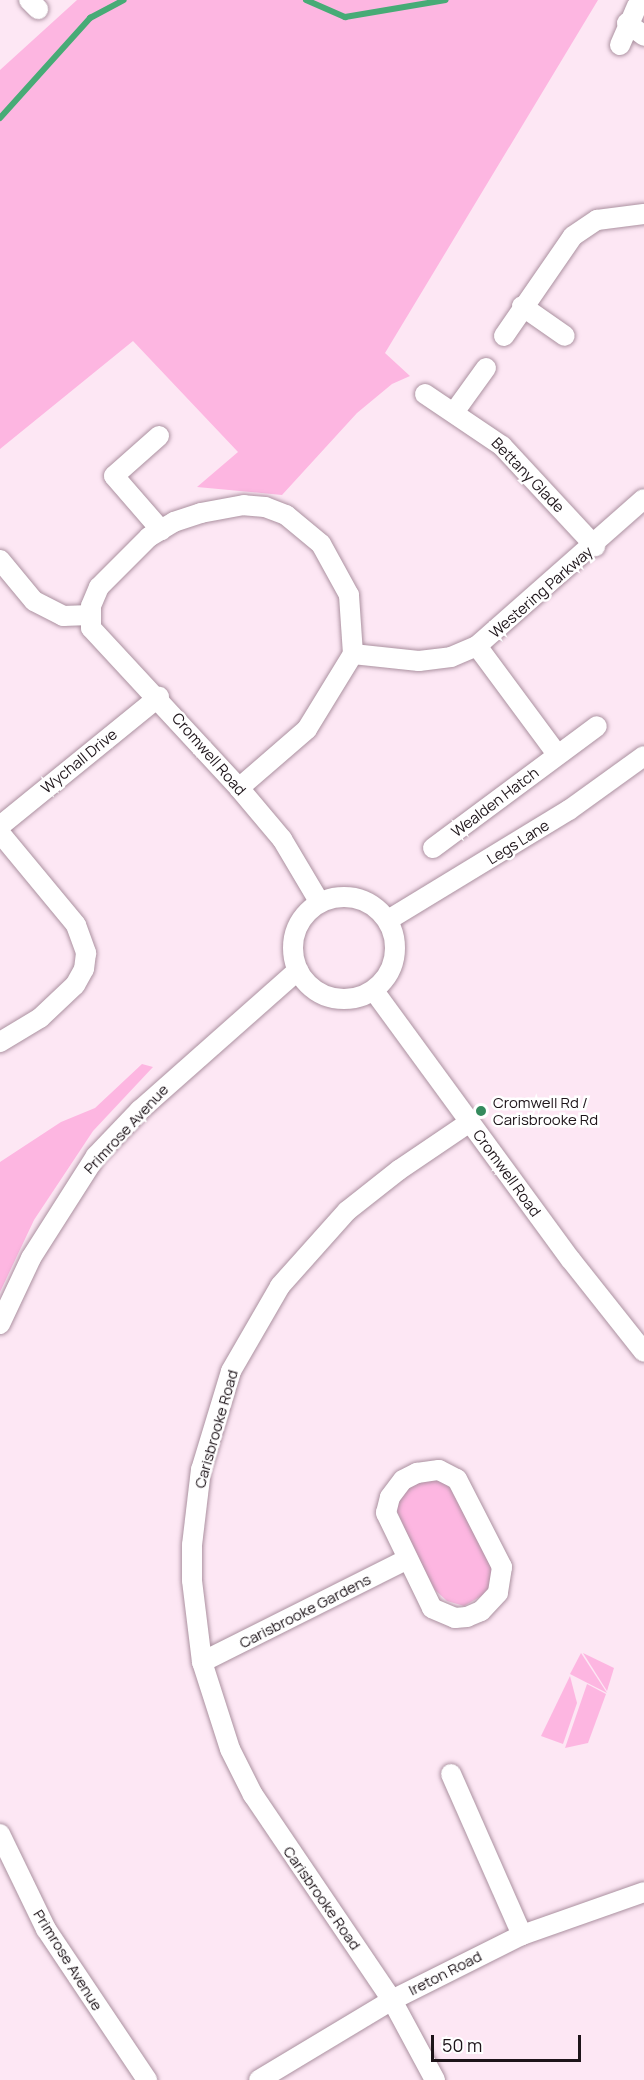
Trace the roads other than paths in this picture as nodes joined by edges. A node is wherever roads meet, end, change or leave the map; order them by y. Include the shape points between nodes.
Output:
1 (644, 36) edge
2 (620, 45) dead end
3 (644, 214) edge
4 (522, 306) junction
5 (504, 336) dead end
6 (565, 336) dead end
7 (486, 368) dead end
8 (425, 394) dead end
9 (455, 411) junction
10 (159, 436) dead end
11 (644, 499) edge
12 (161, 530) junction
13 (595, 546) junction
14 (0, 560) edge
15 (91, 610) junction
16 (477, 646) junction
17 (353, 654) junction
18 (159, 697) junction
19 (597, 726) dead end
20 (557, 754) junction
21 (644, 756) edge
22 (239, 788) junction
23 (0, 826) edge
24 (0, 833) edge
25 (433, 848) dead end
26 (320, 903) junction
27 (388, 920) junction
28 (298, 970) junction
29 (374, 991) junction
30 (0, 1042) edge
31 (470, 1122) junction
32 (0, 1324) edge
33 (644, 1352) edge
34 (408, 1559) junction
35 (202, 1662) junction
36 (451, 1774) dead end
37 (0, 1834) edge
38 (644, 1892) edge
39 (522, 1935) junction
40 (392, 2000) junction
41 (147, 2080) edge
42 (259, 2080) edge
43 (435, 2080) edge

1 - 2 street via 632,14
3 - 4 street via 597,220 573,236
4 - 5 street
4 - 6 street
7 - 9 street
8 - 9 street, Bettany Glade
9 - 13 street, Bettany Glade via 502,446
10 - 12 street via 114,476
11 - 13 street, Westering Parkway
12 - 15 street via 117,566 99,587
12 - 17 street via 226,507 266,507 286,515 321,544 349,595
13 - 16 street, Westering Parkway
14 - 15 street via 34,601 63,616
15 - 18 street, Cromwell Road via 91,628
16 - 17 street, Westering Parkway via 451,657 418,661
16 - 20 street
17 - 22 street via 307,729
18 - 22 street, Cromwell Road
18 - 23 street, Wychall Drive
19 - 20 street, Wealden Hatch
20 - 25 street, Wealden Hatch via 487,812
21 - 27 street, Legs Lane via 569,810
22 - 26 street, Cromwell Road via 282,839
24 - 30 street via 76,925 86,953 84,969 75,985 40,1018
26 - 27 street via 335,898 357,899 378,909
26 - 28 street via 305,915 296,932 293,952
27 - 29 street via 395,938 395,958 388,976
28 - 29 street via 308,985 340,1000
28 - 32 street, Primrose Avenue via 148,1102 96,1156 36,1248
29 - 31 street, Cromwell Road
31 - 33 street, Cromwell Road
31 - 35 street, Carisbrooke Road via 347,1211 312,1247 280,1286 231,1371 195,1505 192,1580
34 - 34 street via 386,1513 390,1497 403,1480 439,1470 456,1479 502,1567 503,1580 498,1593 481,1611 455,1618 432,1608
34 - 35 street, Carisbrooke Gardens
35 - 40 street, Carisbrooke Road via 223,1730 253,1795
36 - 39 street
37 - 41 street, Primrose Avenue via 46,1929
38 - 39 street, Ireton Road
39 - 40 street, Ireton Road
40 - 42 street, Ireton Road
40 - 43 street, Carisbrooke Road

